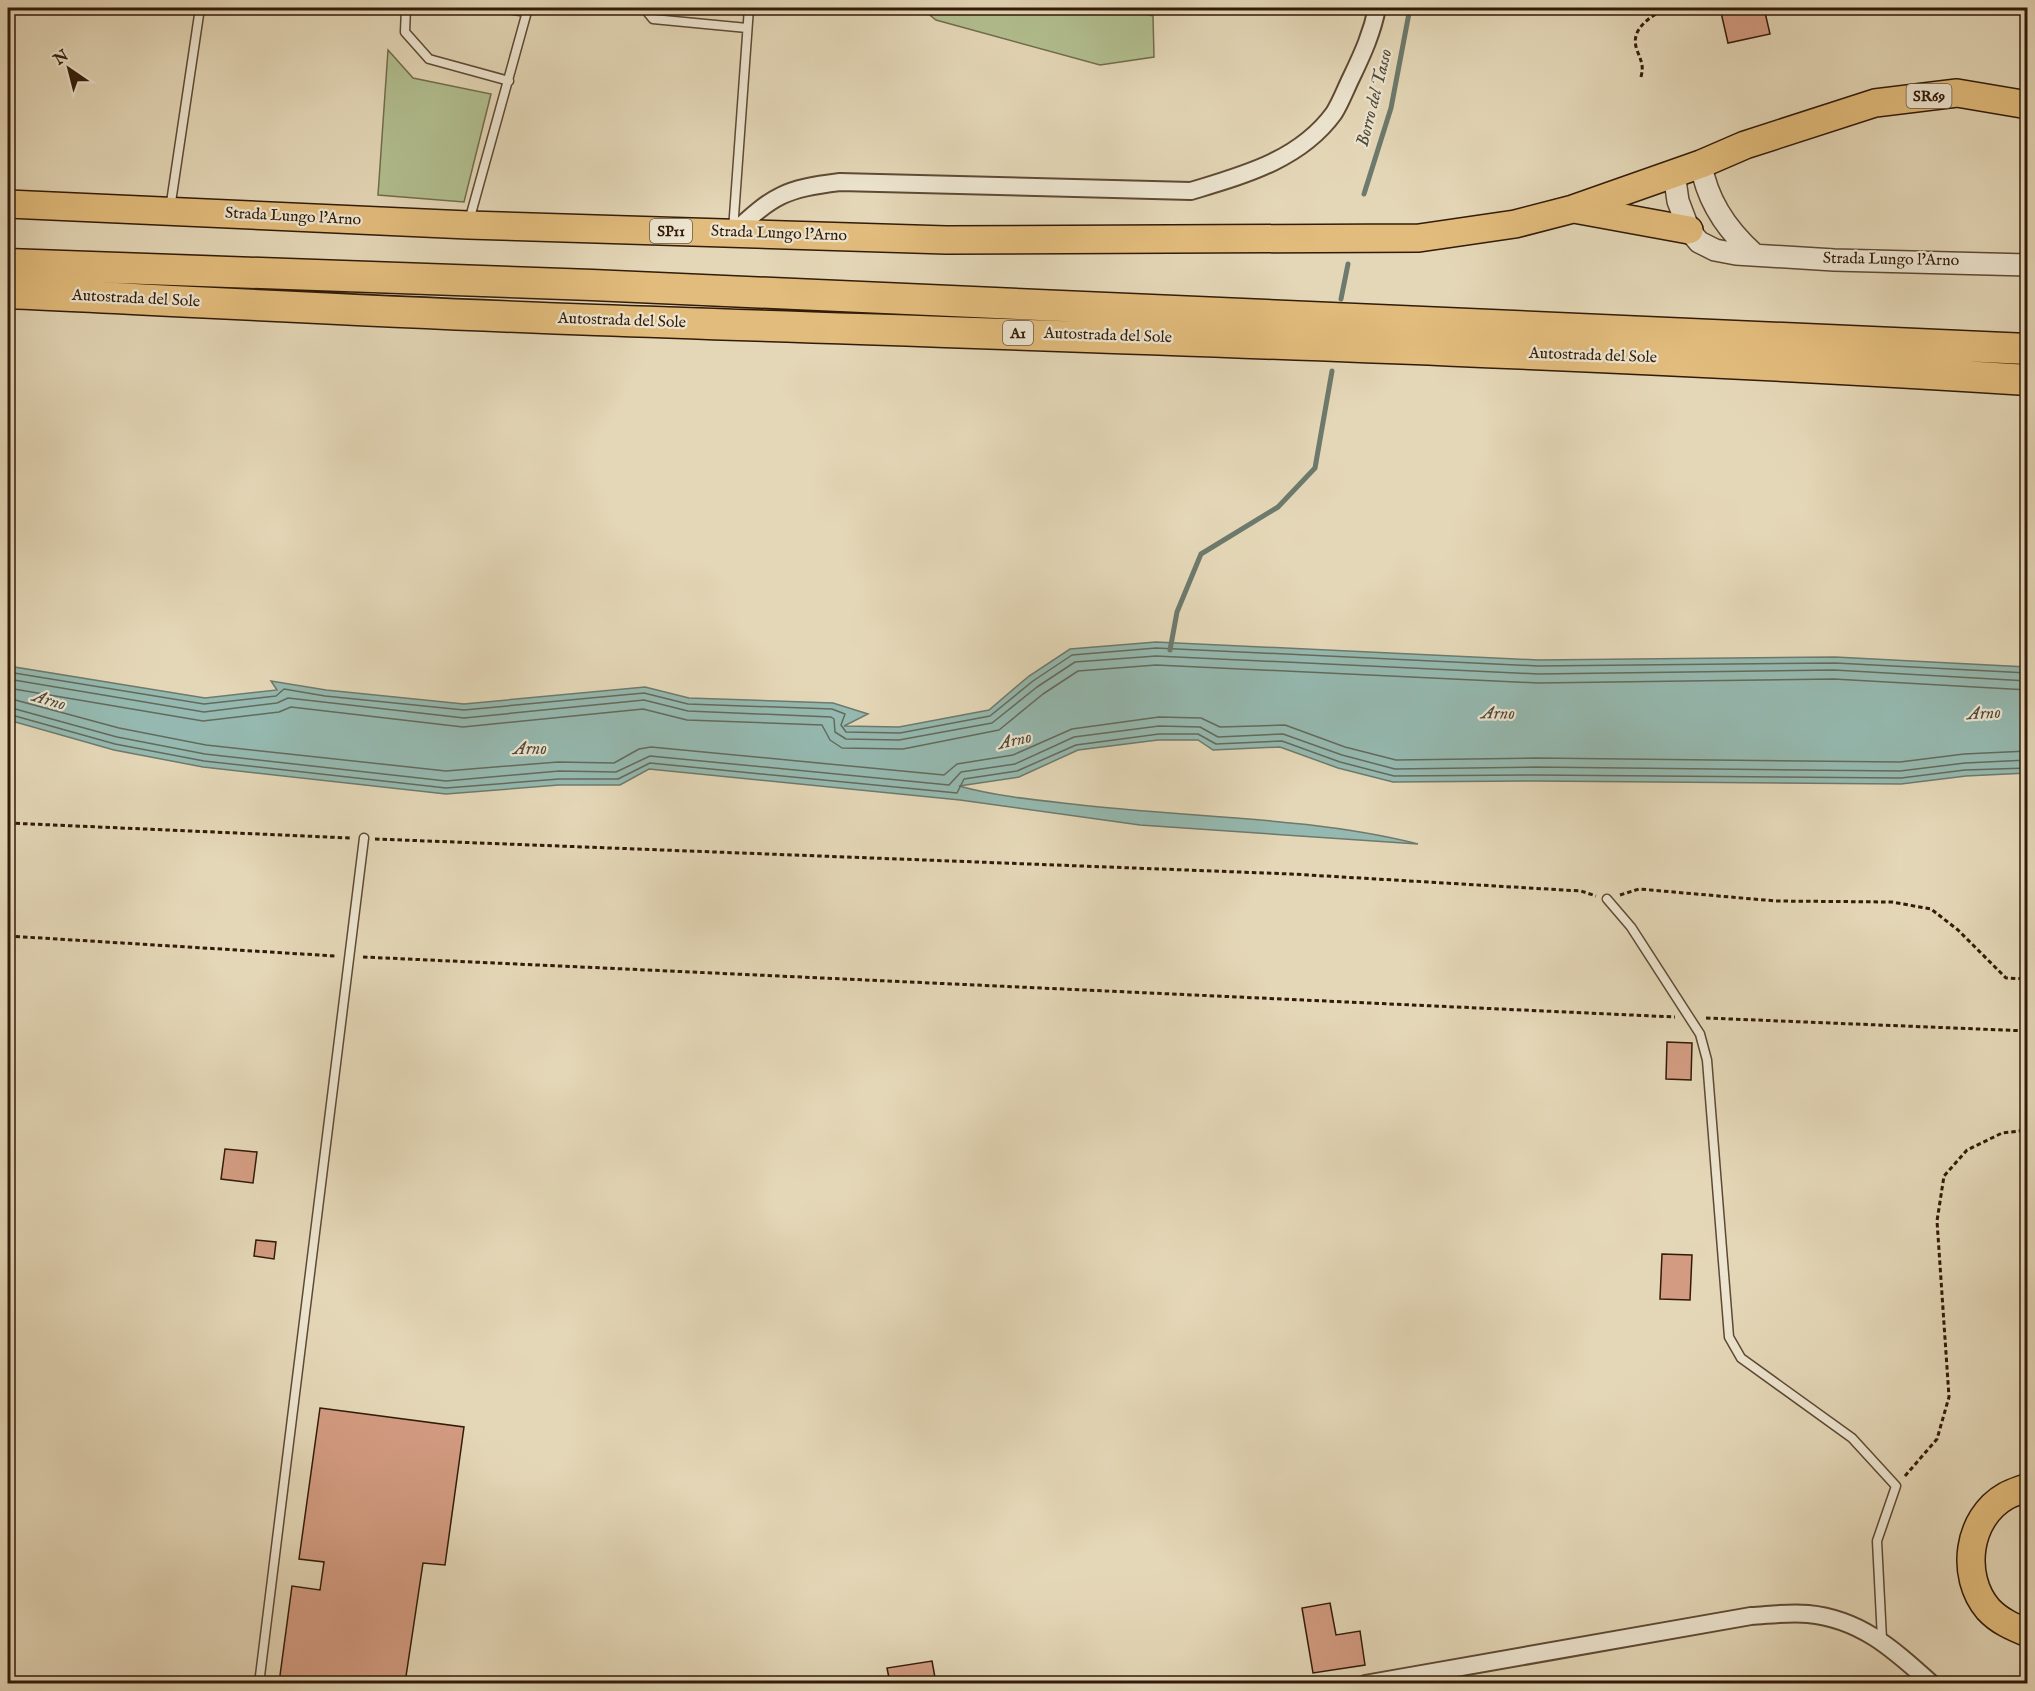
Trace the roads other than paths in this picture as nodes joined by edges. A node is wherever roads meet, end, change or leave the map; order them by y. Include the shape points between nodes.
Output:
1 (200, 8) edge
2 (406, 8) edge
3 (501, 8) edge
4 (644, 8) edge
5 (749, 8) edge
6 (1377, 8) edge
7 (528, 10) edge
8 (747, 28) junction
9 (508, 81) junction
10 (2028, 105) edge
11 (1701, 164) junction
12 (1674, 172) junction
13 (8, 204) edge
14 (1573, 208) junction
15 (170, 212) junction
16 (468, 225) junction
17 (1689, 230) junction
18 (733, 233) junction
19 (1755, 254) junction
20 (8, 264) edge
21 (2028, 265) edge
22 (8, 293) edge
23 (2028, 349) edge
24 (2028, 380) edge
25 (363, 838) road end
26 (1607, 899) road end
27 (2028, 1487) edge
28 (2028, 1633) edge
29 (1881, 1639) junction
30 (259, 1683) edge
31 (1365, 1683) edge
32 (1932, 1683) edge

1 - 15 lane
2 - 9 lane via 405,32 429,59
3 - 7 lane
4 - 8 lane via 653,19
5 - 8 lane
6 - 18 street via 1371,37 1334,112 1307,142 1279,160 1240,176 1191,191 840,182 796,188 765,204
7 - 9 lane
8 - 18 lane
9 - 16 lane
10 - 11 main road, Strada Lungo l'Arno / SR69 via 1957,93 1875,102 1745,145
11 - 12 main road, Strada Lungo l'Arno
11 - 19 street via 1704,184 1719,213 1739,241
12 - 14 main road, Strada Lungo l'Arno
12 - 17 street via 1678,201
13 - 15 main road, Strada Lungo l'Arno / SP11
14 - 17 main road
14 - 18 main road, Strada Lungo l'Arno / SP11 via 1515,224 1419,238 946,240
15 - 16 main road, Strada Lungo l'Arno / SP11
16 - 18 main road, Strada Lungo l'Arno / SP11
17 - 19 street, Strada Lungo l'Arno via 1699,242 1715,250
19 - 21 street, Strada Lungo l'Arno
20 - 23 highway, Autostrada del Sole / A1 via 604,286
22 - 24 highway, Autostrada del Sole / A1 via 592,320 1719,361
25 - 30 lane
26 - 29 lane via 1631,927 1700,1034 1707,1060 1729,1337 1740,1358 1852,1438 1896,1486 1877,1541
27 - 28 main road via 2005,1496 1986,1513 1974,1536 1970,1562 1975,1587 1988,1609 2008,1626
29 - 31 street via 1850,1624 1808,1614 1751,1616
29 - 32 street

